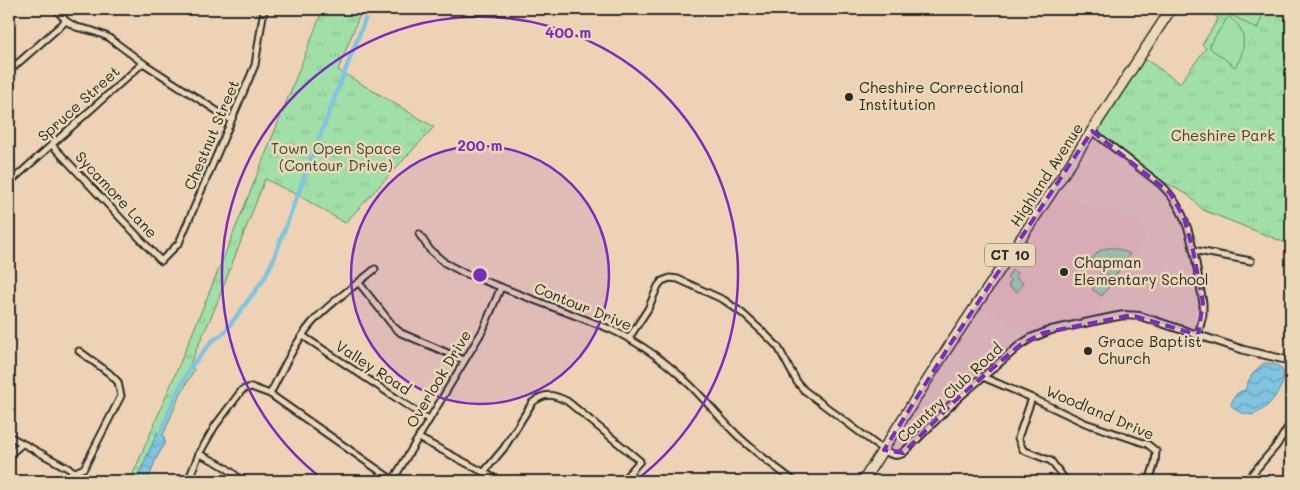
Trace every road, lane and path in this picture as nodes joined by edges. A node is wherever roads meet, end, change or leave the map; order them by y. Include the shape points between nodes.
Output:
1 (56, 9) edge
2 (264, 9) edge
3 (1168, 10) edge
4 (66, 21) junction
5 (143, 63) junction
6 (9, 71) edge
7 (231, 120) junction
8 (1092, 131) junction
9 (52, 145) junction
10 (9, 183) edge
11 (419, 234) dead end
12 (1193, 250) junction
13 (161, 261) joint
14 (1251, 261) dead end
15 (375, 269) dead end
16 (359, 283) junction
17 (501, 288) junction
18 (1198, 335) junction
19 (303, 336) junction
20 (629, 338) junction
21 (79, 351) dead end
22 (464, 360) junction
23 (1291, 361) edge
24 (983, 377) junction
25 (270, 394) junction
26 (1032, 398) junction
27 (429, 420) junction
28 (1291, 422) edge
29 (9, 436) edge
30 (419, 438) junction
31 (22, 444) junction
32 (884, 450) junction
33 (199, 454) junction
34 (9, 455) edge
35 (484, 472) junction
36 (188, 481) edge
37 (241, 481) edge
38 (394, 481) edge
39 (500, 481) edge
40 (622, 481) edge
41 (794, 481) edge
42 (863, 481) edge
43 (1066, 481) edge
44 (1149, 481) edge
45 (1246, 481) edge

1 - 4 street
2 - 7 street, Chestnut Street via 255,65
3 - 8 highway, Highland Avenue / CT 10
4 - 5 street via 108,37
4 - 6 street
5 - 7 street
5 - 9 street, Spruce Street
7 - 13 street, Chestnut Street via 179,243
8 - 12 street via 1170,193 1184,218
8 - 32 highway, Highland Avenue / CT 10
9 - 10 street, Spruce Street
9 - 13 street, Sycamore Lane
11 - 17 street, Contour Drive via 445,263
12 - 14 street
12 - 18 street via 1203,302
15 - 16 street
16 - 19 street via 327,308
16 - 22 street via 401,333
17 - 20 street, Contour Drive
17 - 22 street, Overlook Drive via 483,330
18 - 23 street, Country Club Road
18 - 24 street, Country Club Road via 1146,317 1124,315 1036,336 1020,345
19 - 25 street
19 - 27 street, Valley Road
20 - 32 street via 662,281 678,279 697,287 724,300 764,332 778,347 804,390
20 - 41 street, Contour Drive via 670,367 736,434
21 - 31 street via 110,373 118,382 121,396 84,468 74,472
22 - 27 street, Overlook Drive
24 - 26 street, Woodland Drive
24 - 32 street, Country Club Road via 903,454 892,455
25 - 33 street via 252,386 242,390
25 - 38 street
26 - 43 street, Woodland Drive via 1018,438 1023,450 1051,461
26 - 44 street, Woodland Drive via 1086,423 1147,444 1156,451
27 - 30 street, Overlook Drive
28 - 45 street via 1277,445
29 - 31 street
30 - 35 street
30 - 38 street, Overlook Drive
31 - 34 street
32 - 42 highway, Highland Avenue / CT 10
33 - 36 street
33 - 37 street via 222,464
35 - 39 street
35 - 40 street via 504,448 532,403 546,395 567,402 640,461

